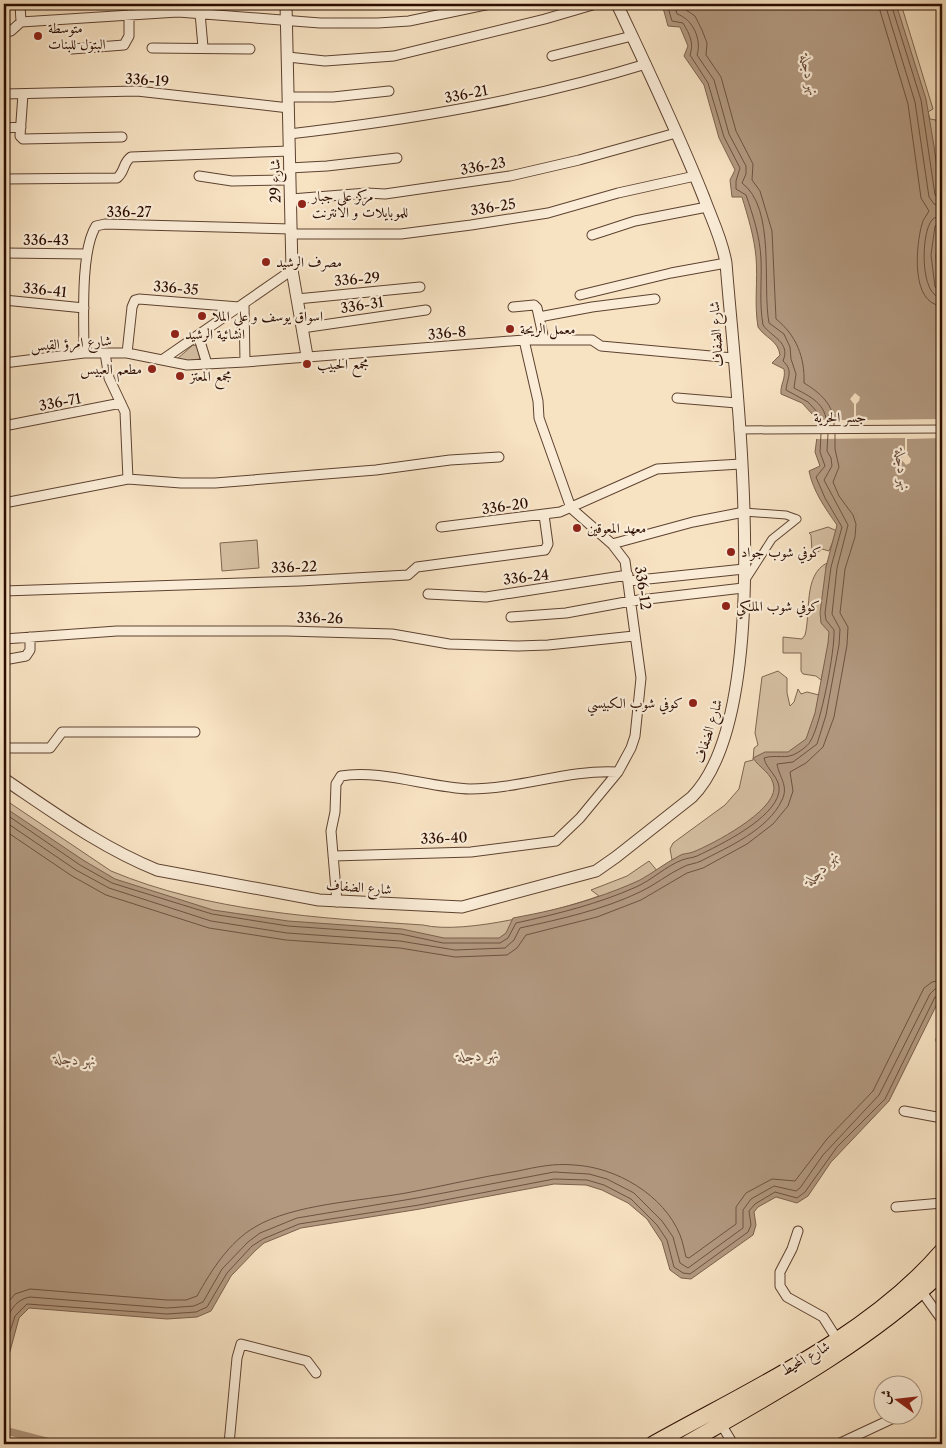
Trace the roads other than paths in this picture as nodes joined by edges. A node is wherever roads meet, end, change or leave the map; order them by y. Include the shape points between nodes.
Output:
1 (20, 4) edge
2 (286, 4) edge
3 (490, 4) edge
4 (596, 4) edge
5 (617, 4) edge
6 (200, 13) junction
7 (129, 15) junction
8 (287, 19) junction
9 (21, 22) junction
10 (4, 32) edge
11 (632, 36) junction
12 (203, 47) junction
13 (152, 48) dead end
14 (72, 49) dead end
15 (250, 49) dead end
16 (552, 56) dead end
17 (288, 57) junction
18 (646, 64) junction
19 (389, 90) dead end
20 (4, 94) edge
21 (23, 94) junction
22 (288, 103) junction
23 (21, 127) junction
24 (4, 128) edge
25 (676, 133) junction
26 (289, 134) junction
27 (122, 137) dead end
28 (290, 151) junction
29 (398, 158) dead end
30 (289, 168) junction
31 (199, 176) dead end
32 (695, 176) junction
33 (4, 179) edge
34 (289, 180) junction
35 (290, 199) junction
36 (707, 207) junction
37 (291, 231) junction
38 (592, 235) dead end
39 (4, 253) edge
40 (87, 254) junction
41 (726, 263) junction
42 (292, 270) junction
43 (420, 287) dead end
44 (580, 295) dead end
45 (297, 299) junction
46 (655, 299) dead end
47 (4, 300) edge
48 (241, 305) junction
49 (513, 307) dead end
50 (84, 308) junction
51 (426, 310) dead end
52 (539, 317) junction
53 (302, 328) junction
54 (198, 335) junction
55 (524, 340) junction
56 (544, 340) junction
57 (84, 353) junction
58 (105, 353) junction
59 (127, 353) junction
60 (307, 356) junction
61 (733, 358) junction
62 (162, 360) junction
63 (245, 362) junction
64 (4, 363) edge
65 (207, 364) junction
66 (676, 398) dead end
67 (4, 399) edge
68 (121, 403) junction
69 (736, 403) junction
70 (4, 426) edge
71 (942, 429) edge
72 (738, 430) junction
73 (499, 457) dead end
74 (741, 464) junction
75 (128, 479) junction
76 (4, 503) edge
77 (571, 508) junction
78 (744, 512) junction
79 (544, 515) junction
80 (441, 527) dead end
81 (612, 544) junction
82 (744, 569) junction
83 (628, 578) junction
84 (743, 585) junction
85 (4, 591) edge
86 (428, 594) dead end
87 (631, 600) junction
88 (511, 617) dead end
89 (634, 636) junction
90 (30, 637) junction
91 (4, 639) edge
92 (4, 660) edge
93 (195, 732) dead end
94 (4, 748) edge
95 (618, 772) junction
96 (4, 779) edge
97 (556, 841) joint
98 (332, 856) junction
99 (337, 902) junction
100 (904, 1111) dead end
101 (942, 1118) edge
102 (942, 1203) edge
103 (896, 1207) dead end
104 (798, 1231) dead end
105 (942, 1251) edge
106 (942, 1272) edge
107 (922, 1292) junction
108 (942, 1320) edge
109 (837, 1339) junction
110 (316, 1373) dead end
111 (721, 1424) junction
112 (877, 1426) edge
113 (229, 1444) edge
114 (653, 1444) edge
115 (686, 1444) edge
116 (733, 1444) edge
117 (838, 1444) edge

1 - 9 street
2 - 8 street, شارع 29
3 - 8 street via 409,21 320,23
4 - 17 street via 394,56 325,61
5 - 11 street, شارع الضفاف
6 - 7 street
6 - 8 street
6 - 12 street
7 - 9 street
7 - 14 street via 129,36 124,45
8 - 17 street, شارع 29
9 - 10 street via 12,31
11 - 16 street
11 - 18 street, شارع الضفاف
12 - 13 street
12 - 15 street
17 - 22 street, شارع 29
18 - 25 street, شارع الضفاف
18 - 26 street, 336-21 via 580,84 452,112
19 - 22 street, 336-19
20 - 21 street, 336-19
21 - 22 street, 336-19 via 137,92
21 - 23 street
22 - 26 street, شارع 29
23 - 24 street
23 - 27 street via 23,140
25 - 32 street, شارع الضفاف
25 - 35 street, 336-23 via 510,176 385,194
26 - 28 street, شارع 29
28 - 30 street, شارع 29
28 - 33 street via 131,157 117,178
29 - 30 street
30 - 34 street, شارع 29
31 - 34 street via 232,181
32 - 36 street, شارع الضفاف
32 - 37 street, 336-25 via 548,213 471,225 401,234
34 - 35 street, شارع 29
35 - 37 street, شارع 29
36 - 38 street via 635,221
36 - 41 street, شارع الضفاف via 720,235
37 - 40 street, 336-27 via 105,224 96,226 91,234
37 - 42 street, شارع 29
39 - 40 street, 336-43
40 - 50 street, 336-27
41 - 44 street
41 - 61 street, شارع الضفاف
42 - 45 street, شارع 29
42 - 48 street
43 - 45 street, 336-29
45 - 53 street, شارع 29
46 - 52 street
47 - 50 street, 336-41
48 - 54 street
48 - 59 street, 336-35 via 135,300
48 - 63 street
49 - 52 street via 534,305
50 - 57 street, 336-27
51 - 53 street, 336-31
52 - 56 street
53 - 60 street, شارع 29
54 - 62 street
54 - 65 street
55 - 56 street, 336-8
55 - 60 street, 336-8
55 - 77 street, 336-12 via 539,418
56 - 61 street, 336-8 via 592,340 601,346
57 - 58 street, شارع امرؤ القيس
57 - 64 street, شارع امرؤ القيس
58 - 59 street, شارع امرؤ القيس
58 - 68 street via 109,378
59 - 62 street, شارع امرؤ القيس
60 - 63 street, 336-8
61 - 69 street, شارع الضفاف
62 - 65 street, 336-8 via 187,365
63 - 65 street, 336-8
66 - 69 street
67 - 70 street
68 - 70 street, 336-71
68 - 75 street via 126,430
69 - 72 street, شارع الضفاف
71 - 72 street, جسر الحرية
72 - 74 street, شارع الضفاف
73 - 75 street via 215,482
74 - 77 street, 336-20 via 657,469
74 - 78 street, شارع الضفاف
75 - 76 street
77 - 79 street, 336-20
77 - 81 street, 336-12
78 - 81 street
78 - 82 street, شارع الضفاف
78 - 84 street via 786,515 797,519 772,539
79 - 80 street, 336-20
79 - 85 street, 336-22 via 548,544 545,550 417,567 408,575
81 - 83 street, 336-12 via 623,556
82 - 83 street, 336-24
82 - 84 street, شارع الضفاف
83 - 86 street, 336-24 via 486,596
83 - 87 street, 336-12
84 - 87 street
84 - 99 street, شارع الضفاف via 733,703 712,769 692,797 616,857 596,871 462,907
87 - 88 street via 566,613
87 - 89 street, 336-12
89 - 90 street, 336-26 via 518,646 449,644 392,634 296,631 117,630
89 - 95 street, 336-12 via 640,666 638,712 628,757
90 - 91 street, 336-26
90 - 92 street via 30,650 26,656
93 - 94 street via 62,732 50,748
95 - 97 street, 336-12
95 - 98 street via 580,773 475,789 342,776 336,784
96 - 99 street, شارع الضفاف via 63,819 157,870
97 - 98 street, 336-40 via 471,852
98 - 99 street
100 - 101 street
102 - 103 street
104 - 109 street via 780,1272 780,1286 788,1297 823,1317
105 - 109 main road, شارع المحيط via 909,1285
106 - 107 main road, شارع المحيط
107 - 108 street
107 - 111 main road, شارع المحيط via 846,1349
109 - 114 main road, شارع المحيط
110 - 113 street via 307,1361 241,1344
111 - 115 main road, شارع المحيط
111 - 116 street
112 - 117 street

